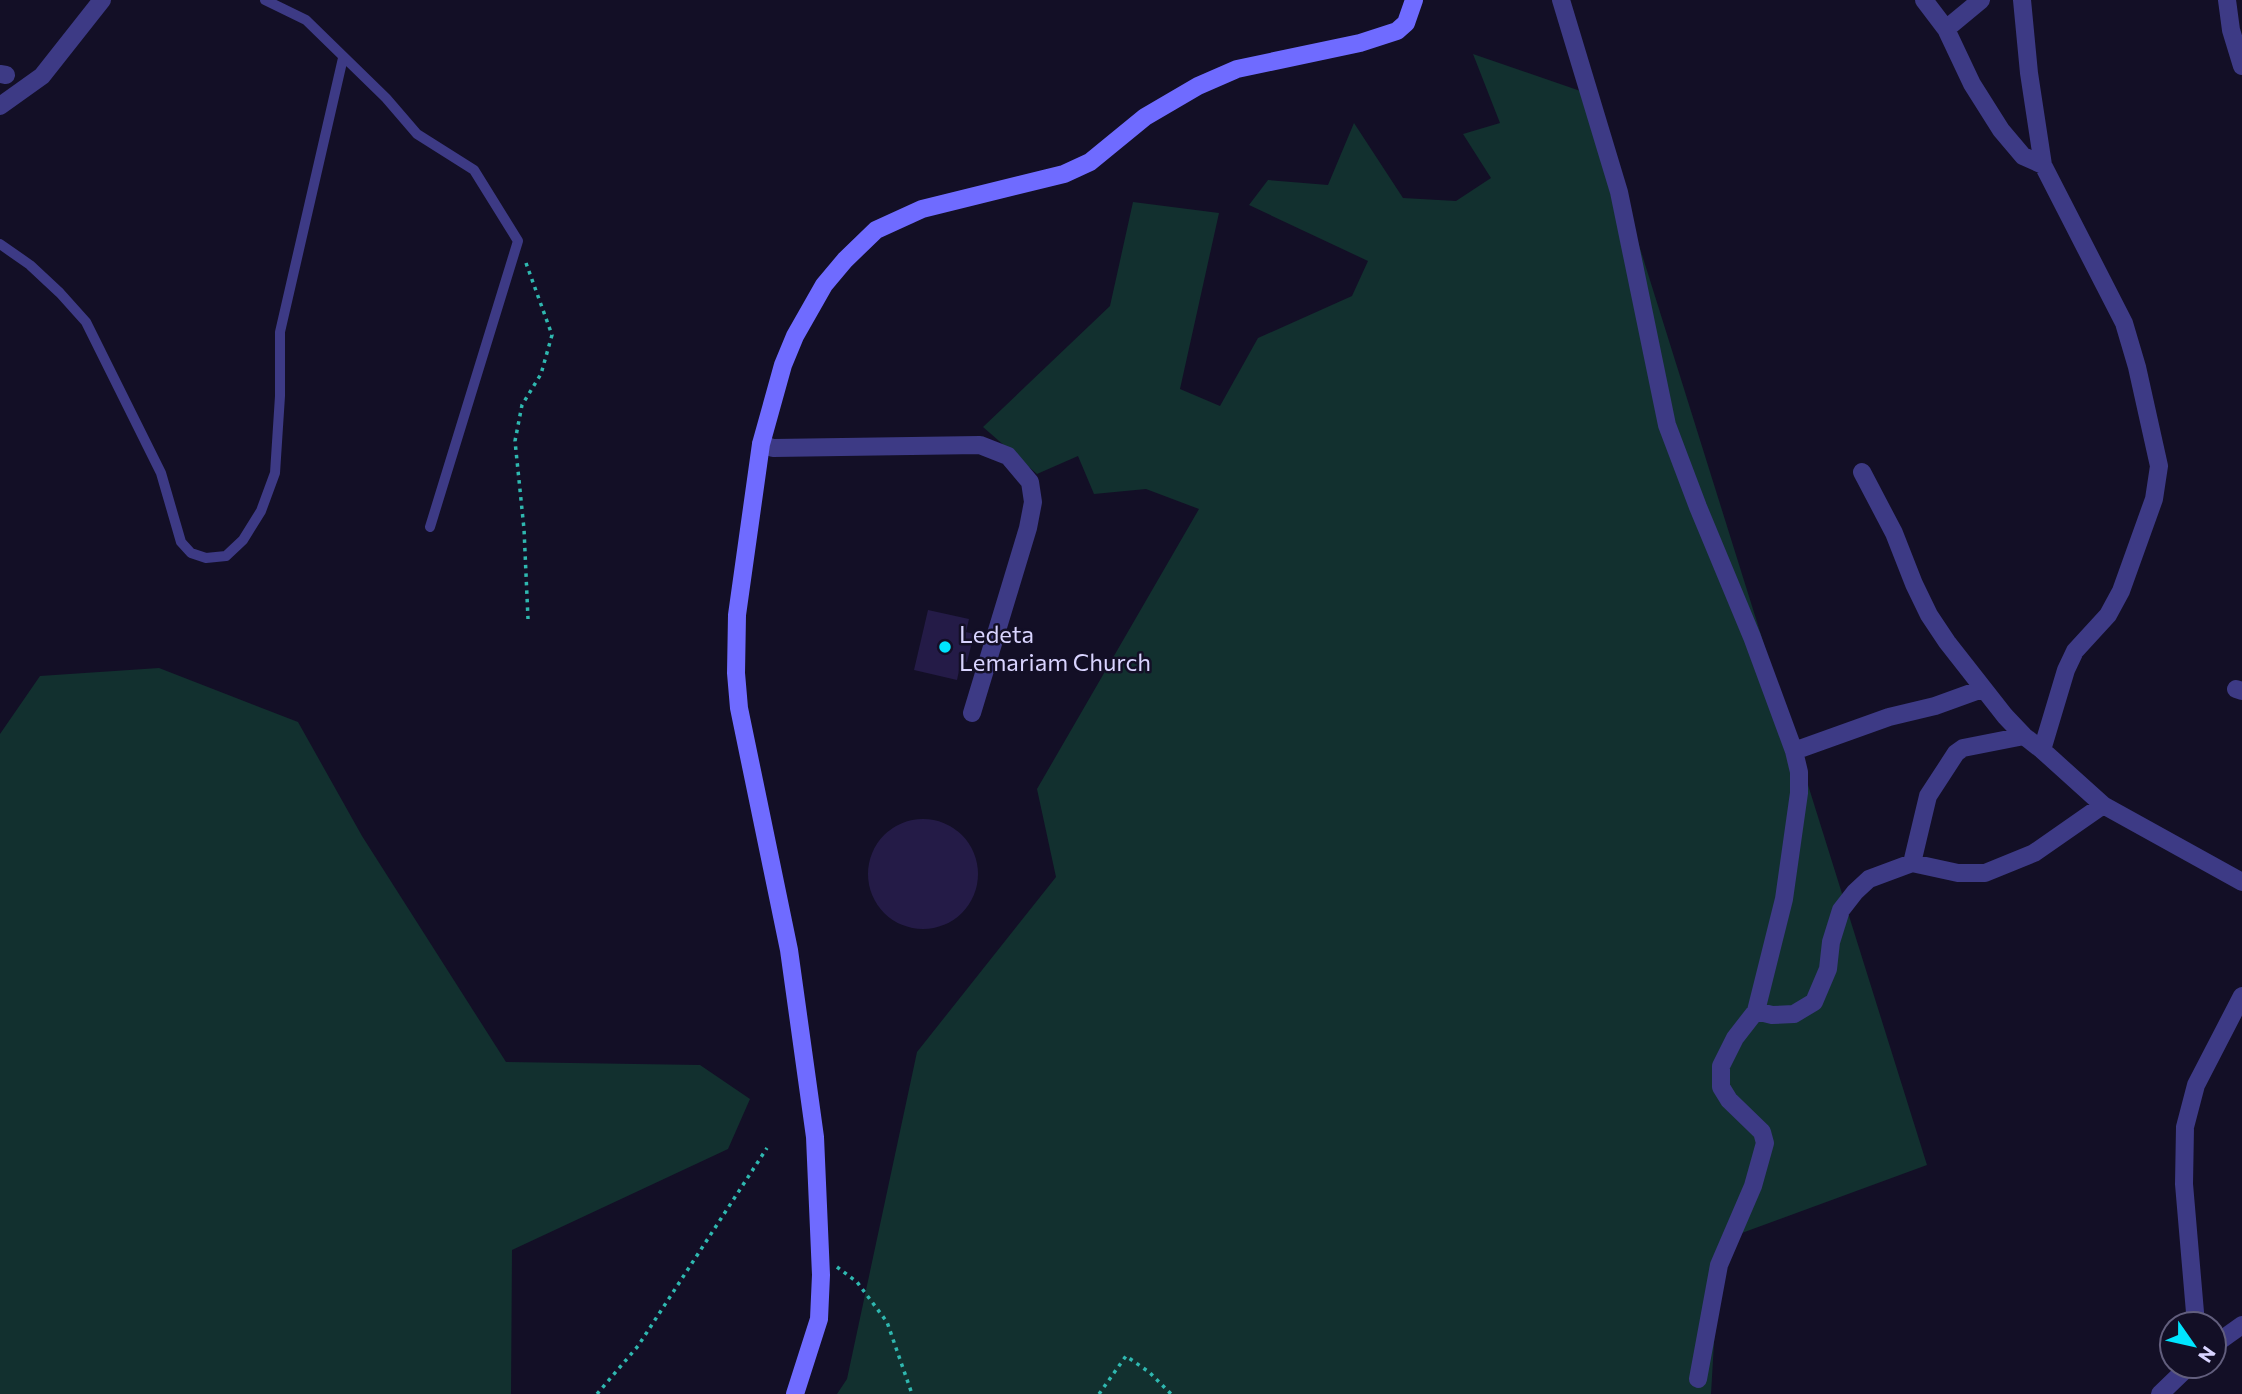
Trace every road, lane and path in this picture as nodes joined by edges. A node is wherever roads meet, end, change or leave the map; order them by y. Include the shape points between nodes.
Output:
1 (102, 0) edge
2 (265, 0) edge
3 (1414, 0) edge
4 (1561, 0) edge
5 (1924, 0) edge
6 (1981, 0) edge
7 (2022, 0) edge
8 (2227, 0) edge
9 (1946, 29) junction
10 (343, 58) junction
11 (2242, 66) edge
12 (0, 106) edge
13 (2043, 165) junction
14 (518, 241) junction
15 (0, 244) edge
16 (761, 444) junction
17 (1862, 472) dead end
18 (429, 527) dead end
19 (528, 619) dead end
20 (1982, 689) junction
21 (972, 713) dead end
22 (2024, 736) junction
23 (2042, 750) junction
24 (1794, 751) junction
25 (2103, 805) junction
26 (1912, 863) junction
27 (2242, 882) edge
28 (2242, 996) edge
29 (1756, 1011) junction
30 (767, 1148) dead end
31 (820, 1255) junction
32 (2195, 1310) edge
33 (1698, 1379) dead end
34 (2174, 1380) edge
35 (597, 1394) edge
36 (795, 1394) edge
37 (912, 1394) edge
38 (1100, 1394) edge
39 (1171, 1394) edge
40 (2160, 1394) edge

1 - 12 street via 42,76
2 - 10 lane via 306,20
3 - 16 main road via 1406,23 1396,31 1237,69 1145,117 1090,162 1064,174 922,209 876,230 824,285 795,336
4 - 24 street via 1619,192 1667,425
5 - 9 street
6 - 9 street
7 - 13 street
8 - 11 street
9 - 13 street via 2001,130 2023,156
10 - 14 lane via 416,134 474,170
10 - 15 lane via 280,332 275,473 261,511 243,540 226,556 206,558 191,553 181,542 160,474 86,322 30,265
13 - 23 street via 2124,323 2159,466 2154,499 2121,591 2108,615 2075,651
14 - 18 lane
14 - 19 path via 552,335 541,374 522,405 515,441
16 - 21 street via 773,448 980,445 1008,456 1030,482 1034,502 1028,528
16 - 31 main road via 737,615 736,673 806,1063 816,1137
17 - 20 street via 1929,615
20 - 22 street
20 - 24 street
22 - 23 street
22 - 26 street via 1956,753 1928,796
23 - 25 street
24 - 29 street via 1799,793 1784,899
25 - 26 street via 2034,853 1985,873 1958,873
25 - 27 street
26 - 29 street via 1869,879 1841,910 1830,942 1828,969 1814,1002 1794,1014
28 - 32 street via 2196,1085 2185,1127 2184,1184
29 - 33 street via 1721,1066 1721,1087 1728,1100 1762,1132 1765,1143 1753,1186 1719,1265
30 - 35 path via 638,1346
31 - 36 main road via 819,1319
31 - 37 path via 857,1282 887,1321
34 - 40 street
38 - 39 path via 1126,1356

